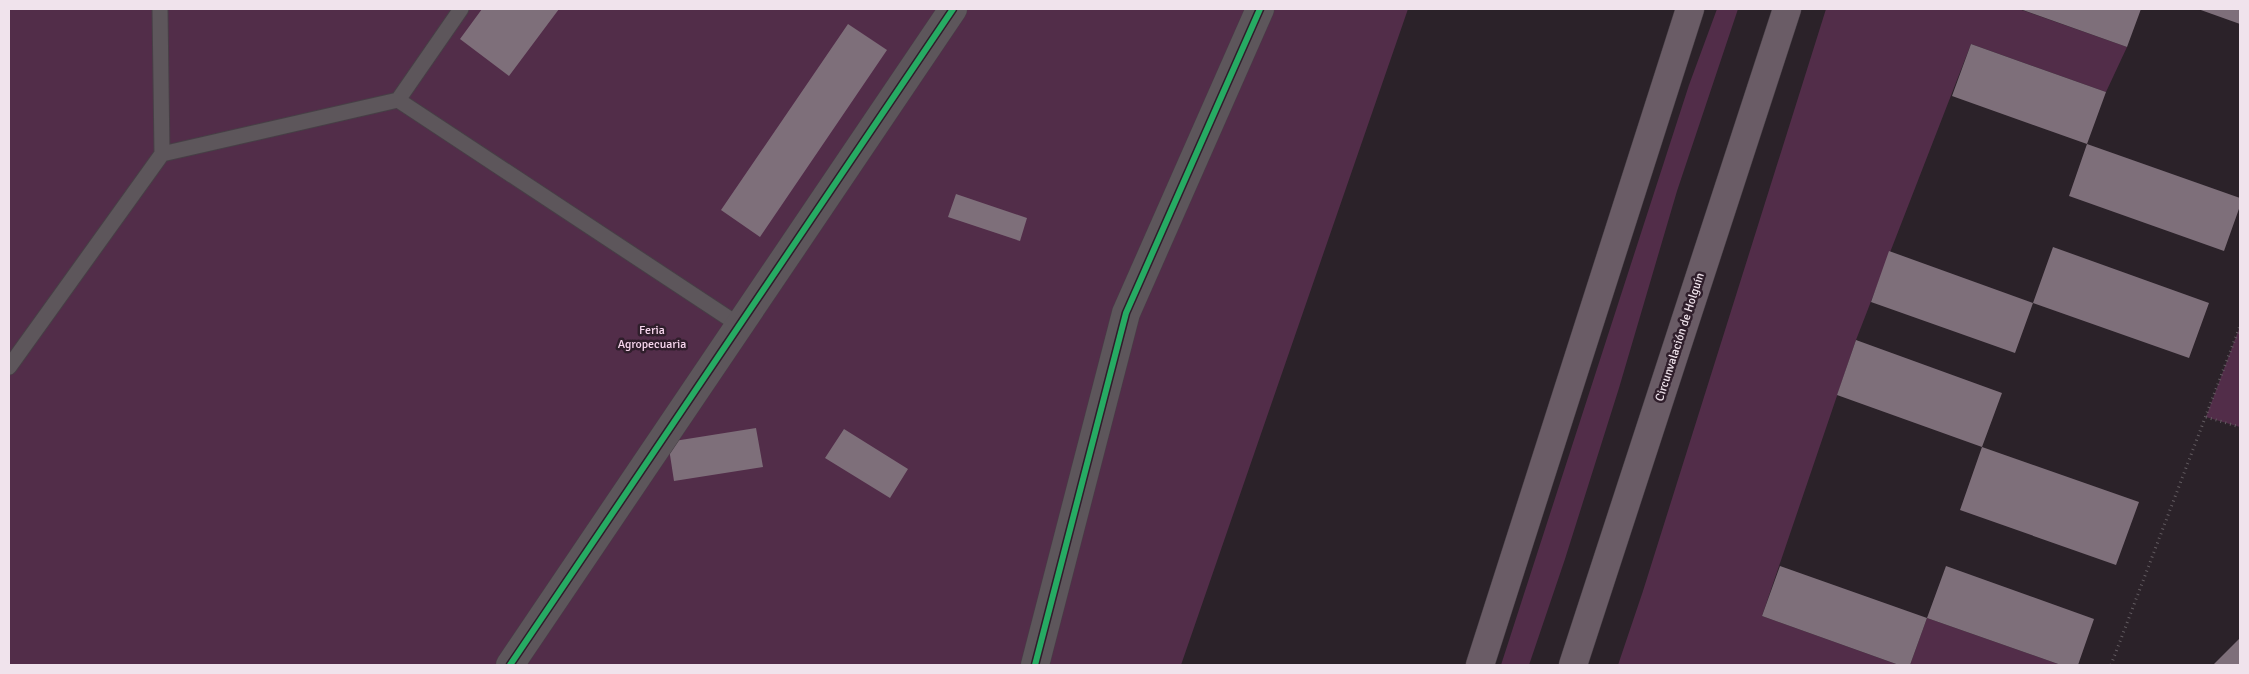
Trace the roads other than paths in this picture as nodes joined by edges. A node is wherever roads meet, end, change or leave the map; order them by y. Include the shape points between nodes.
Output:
1 (160, 9) edge
2 (461, 9) edge
3 (952, 9) edge
4 (1260, 9) edge
5 (1690, 9) edge
6 (1787, 9) edge
7 (398, 100) junction
8 (162, 154) junction
9 (739, 326) junction
10 (9, 367) edge
11 (510, 665) edge
12 (1035, 665) edge
13 (1480, 665) edge
14 (1573, 665) edge

1 - 8 lane
2 - 7 lane
3 - 9 street
4 - 12 street via 1126,313
5 - 13 highway
6 - 14 highway, Circunvalación de Holguín
7 - 8 lane
7 - 9 lane
8 - 10 lane
9 - 11 street

